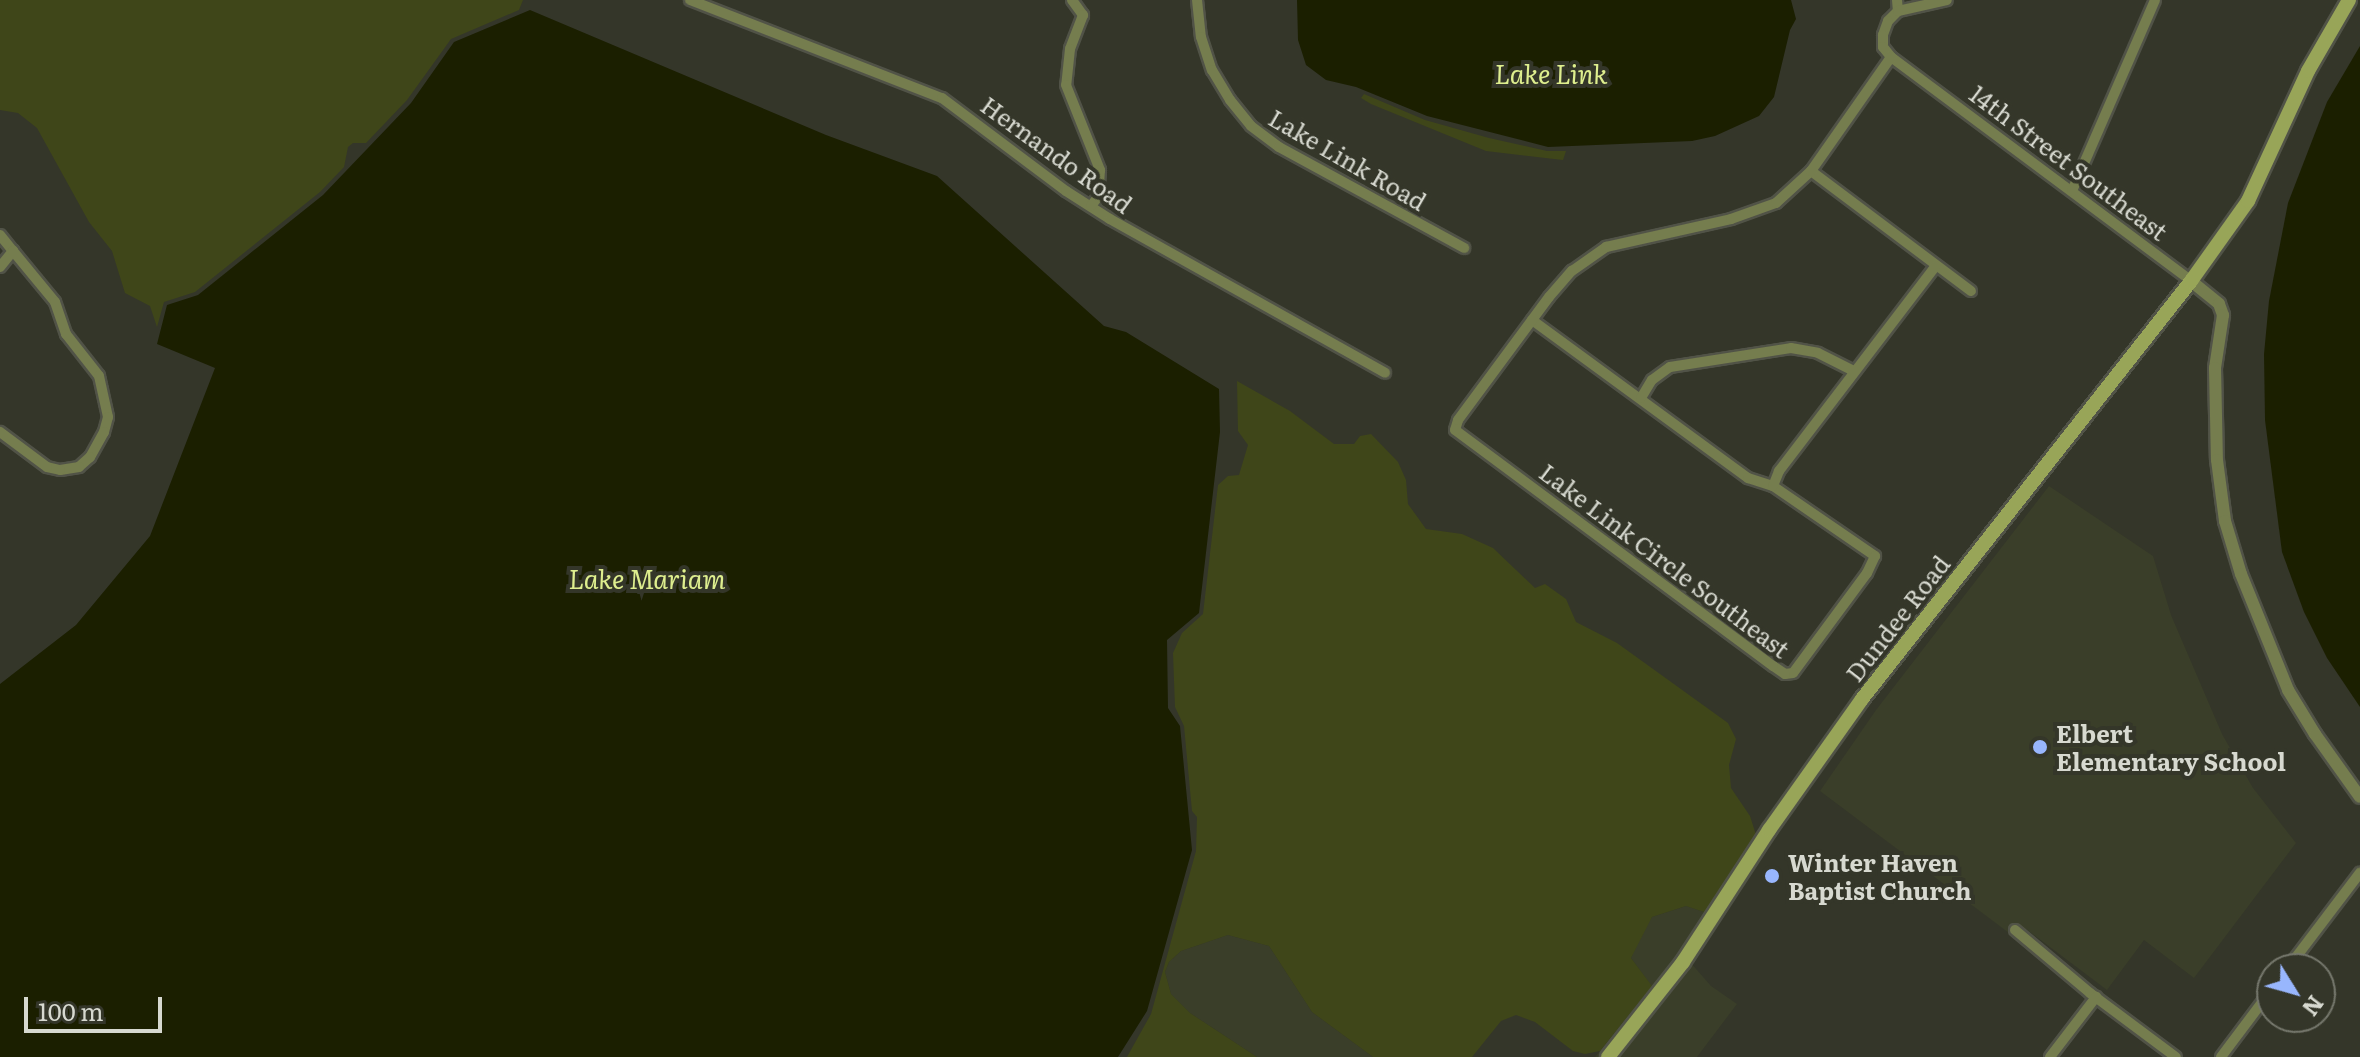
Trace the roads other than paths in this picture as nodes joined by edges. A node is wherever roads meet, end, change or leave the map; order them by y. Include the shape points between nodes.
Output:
1 (690, 0) edge
2 (730, 0) edge
3 (1072, 0) edge
4 (1197, 0) edge
5 (1947, 0) edge
6 (2155, 0) edge
7 (2349, 0) edge
8 (1897, 5) edge
9 (725, 13) junction
10 (1891, 57) junction
11 (1811, 171) junction
12 (2072, 191) junction
13 (1091, 206) junction
14 (0, 235) edge
15 (1464, 248) dead end
16 (13, 251) junction
17 (1936, 266) junction
18 (0, 267) edge
19 (2191, 281) junction
20 (1971, 291) dead end
21 (1532, 320) junction
22 (1854, 371) junction
23 (1385, 373) dead end
24 (1641, 398) junction
25 (0, 432) edge
26 (1773, 486) junction
27 (2360, 797) edge
28 (2360, 873) edge
29 (2015, 930) dead end
30 (2299, 953) edge
31 (2096, 997) junction
32 (2256, 1010) edge
33 (1608, 1057) edge
34 (2050, 1057) edge
35 (2176, 1057) edge
36 (2221, 1057) edge

1 - 9 street, Hernando Road
2 - 9 street
3 - 13 street via 1083,15 1070,49 1066,85 1100,170 1098,197
4 - 15 street, Lake Link Road via 1212,70 1251,126 1279,147
5 - 8 street
6 - 12 street
7 - 19 main road, Dundee Road via 2308,71 2261,176
8 - 10 street via 1883,35 1883,47
9 - 13 street, Hernando Road via 942,98
10 - 11 street
10 - 12 street, 14th Street Southeast
11 - 17 street
11 - 21 street via 1776,203 1755,213 1606,247 1572,271
12 - 19 street, 14th Street Southeast
13 - 23 street, Hernando Road
14 - 16 street
16 - 18 street
16 - 25 street via 55,302 66,334 99,376 108,417 95,452 70,469 47,467
17 - 20 street
17 - 22 street
19 - 27 street, 14th Street Southeast via 2219,304 2223,315 2215,368 2219,475 2225,521 2241,574 2288,690
19 - 33 main road, Dundee Road via 1862,699 1683,962
21 - 24 street
21 - 26 street, Lake Link Circle Southeast via 1455,430 1785,674 1793,673 1875,556
22 - 24 street via 1818,353 1791,348 1670,367 1652,380
22 - 26 street
24 - 26 street via 1748,478
28 - 30 street
29 - 31 street
31 - 34 street
31 - 35 street
32 - 36 street

